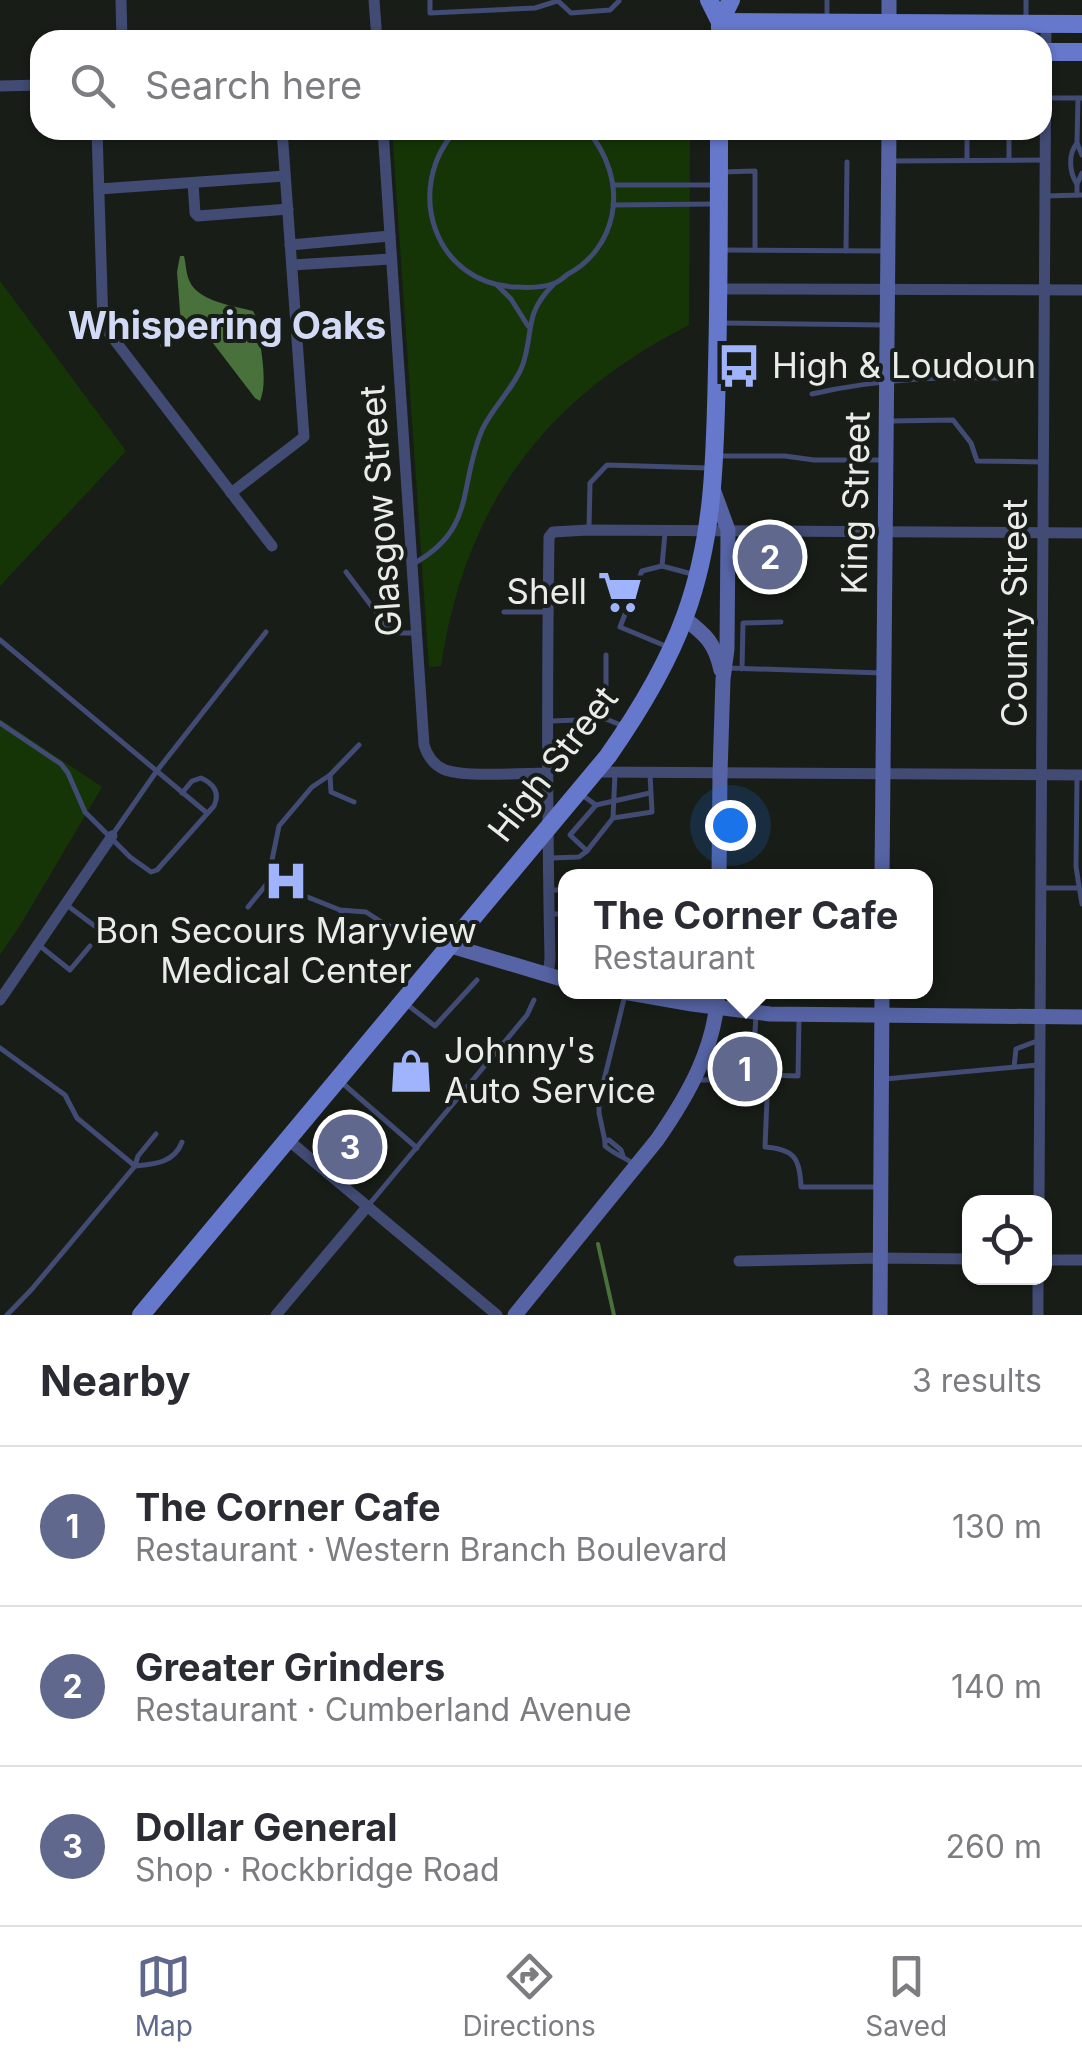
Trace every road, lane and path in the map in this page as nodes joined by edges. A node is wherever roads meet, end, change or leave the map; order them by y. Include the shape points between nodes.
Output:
1 (120, 0) edge
2 (374, 0) edge
3 (430, 0) edge
4 (557, 0) edge
5 (619, 0) edge
6 (709, 0) edge
7 (730, 0) edge
8 (827, 0) edge
9 (889, 0) edge
10 (1026, 0) edge
11 (827, 22) junction
12 (1026, 23) junction
13 (1046, 23) junction
14 (1082, 24) edge
15 (122, 30) edge
16 (376, 30) edge
17 (720, 30) edge
18 (720, 30) edge
19 (732, 30) edge
20 (882, 30) edge
21 (889, 30) edge
22 (906, 30) edge
23 (1046, 30) edge
24 (1052, 52) edge
25 (1082, 52) edge
26 (30, 85) edge
27 (0, 86) edge
28 (1052, 98) edge
29 (1080, 98) edge
30 (97, 140) edge
31 (283, 140) edge
32 (384, 140) edge
33 (449, 140) edge
34 (594, 140) edge
35 (719, 140) edge
36 (889, 140) edge
37 (967, 140) edge
38 (1009, 140) edge
39 (1045, 140) edge
40 (1077, 142) junction
41 (1082, 155) edge
42 (967, 160) junction
43 (1009, 160) junction
44 (1045, 160) junction
45 (888, 161) junction
46 (847, 162) dead end
47 (1082, 173) edge
48 (285, 176) junction
49 (193, 182) junction
50 (613, 184) junction
51 (1077, 184) junction
52 (719, 187) junction
53 (99, 190) junction
54 (1079, 195) edge
55 (1045, 196) junction
56 (613, 205) junction
57 (288, 209) junction
58 (390, 236) junction
59 (290, 244) junction
60 (719, 250) junction
61 (756, 250) junction
62 (846, 251) junction
63 (888, 251) junction
64 (391, 259) junction
65 (292, 265) junction
66 (555, 282) junction
67 (496, 284) junction
68 (719, 289) junction
69 (888, 290) junction
70 (1045, 290) junction
71 (1082, 290) edge
72 (718, 323) junction
73 (888, 325) junction
74 (528, 326) junction
75 (1021, 379) dead end
76 (887, 380) junction
77 (812, 394) dead end
78 (887, 422) junction
79 (886, 460) junction
80 (715, 462) junction
81 (1044, 462) junction
82 (231, 493) junction
83 (588, 530) junction
84 (665, 530) junction
85 (718, 530) junction
86 (886, 533) junction
87 (1043, 533) junction
88 (1082, 534) edge
89 (272, 546) dead end
90 (413, 564) junction
91 (662, 566) junction
92 (346, 572) dead end
93 (697, 575) junction
94 (504, 612) dead end
95 (548, 612) junction
96 (684, 618) junction
97 (782, 622) dead end
98 (735, 623) junction
99 (266, 632) dead end
100 (418, 633) junction
101 (0, 640) edge
102 (670, 648) junction
103 (606, 656) dead end
104 (742, 668) junction
105 (724, 673) junction
106 (884, 673) junction
107 (606, 720) junction
108 (548, 722) junction
109 (0, 723) edge
110 (628, 728) junction
111 (359, 745) dead end
112 (156, 772) junction
113 (548, 772) junction
114 (595, 772) junction
115 (615, 773) junction
116 (650, 773) junction
117 (720, 774) junction
118 (882, 774) junction
119 (330, 775) junction
120 (1042, 775) junction
121 (1079, 775) edge
122 (182, 793) junction
123 (579, 793) junction
124 (650, 793) junction
125 (613, 801) junction
126 (354, 802) dead end
127 (596, 805) junction
128 (207, 813) junction
129 (612, 818) junction
130 (548, 828) junction
131 (112, 836) junction
132 (587, 852) junction
133 (548, 858) junction
134 (719, 869) edge
135 (882, 869) edge
136 (274, 875) junction
137 (1041, 888) junction
138 (1080, 888) edge
139 (549, 890) junction
140 (558, 890) edge
141 (1082, 904) edge
142 (66, 905) junction
143 (248, 906) dead end
144 (340, 910) junction
145 (550, 914) junction
146 (558, 914) edge
147 (386, 925) junction
148 (100, 930) dead end
149 (38, 944) junction
150 (448, 945) junction
151 (90, 946) dead end
152 (550, 947) junction
153 (558, 947) edge
154 (548, 976) junction
155 (558, 978) edge
156 (477, 980) dead end
157 (623, 999) edge
158 (882, 999) edge
159 (0, 1000) edge
160 (534, 1000) dead end
161 (718, 1000) edge
162 (402, 1001) junction
163 (756, 1013) junction
164 (799, 1016) junction
165 (882, 1016) junction
166 (1040, 1017) junction
167 (1082, 1017) edge
168 (1040, 1040) junction
169 (0, 1048) edge
170 (1040, 1065) junction
171 (1014, 1068) junction
172 (338, 1078) junction
173 (882, 1078) junction
174 (694, 1080) junction
175 (156, 1134) dead end
176 (287, 1139) junction
177 (182, 1142) dead end
178 (417, 1148) junction
179 (630, 1161) junction
180 (134, 1166) junction
181 (881, 1187) junction
182 (1038, 1195) edge
183 (366, 1208) junction
184 (880, 1258) junction
185 (962, 1259) edge
186 (1052, 1260) edge
187 (1082, 1260) edge
188 (740, 1261) dead end
189 (1038, 1285) edge
190 (7, 1315) edge
191 (141, 1315) edge
192 (276, 1315) edge
193 (497, 1315) edge
194 (515, 1315) edge
195 (880, 1315) edge
196 (1038, 1315) edge

1 - 15 street
2 - 16 street
3 - 4 lane via 430,13 535,8
4 - 5 lane via 571,13 610,10
6 - 17 main road
7 - 18 main road
8 - 11 lane
9 - 21 street
10 - 12 lane
11 - 19 main road
11 - 20 main road
12 - 13 main road
12 - 22 main road
13 - 14 main road
13 - 23 street, County Street
24 - 25 main road
26 - 27 street
28 - 29 lane
29 - 40 lane
30 - 53 street
31 - 48 street
32 - 58 street, Glasgow Street
33 - 67 lane via 432,173 432,222 448,254
34 - 50 lane
35 - 52 main road, High Street
36 - 45 street, King Street
37 - 42 lane
38 - 43 lane
39 - 44 street, County Street
40 - 41 lane
40 - 51 lane via 1071,150
42 - 43 lane
42 - 45 lane
43 - 44 lane
44 - 55 street, County Street
45 - 63 street, King Street
46 - 62 lane
47 - 51 lane
48 - 49 street
48 - 57 street
49 - 53 street
49 - 57 street via 198,216
50 - 52 lane
50 - 56 lane
51 - 54 lane
52 - 56 lane
52 - 60 main road, High Street
52 - 61 lane via 754,171
53 - 82 street via 103,324
54 - 55 lane
55 - 70 street, County Street
56 - 66 lane via 598,248
57 - 59 street
58 - 59 street
58 - 64 street, Glasgow Street
59 - 65 street
60 - 61 lane
60 - 68 main road, High Street
61 - 62 lane
62 - 63 lane
63 - 69 street, King Street
64 - 65 street
64 - 90 street, Glasgow Street
65 - 82 street via 304,437
66 - 67 lane
66 - 74 lane
67 - 74 lane
68 - 69 street
68 - 72 main road, High Street
69 - 70 street
69 - 73 street, King Street
70 - 71 street
70 - 81 street, County Street
72 - 73 lane
72 - 80 main road, High Street
73 - 76 street, King Street
74 - 90 lane via 520,372 481,433 459,518 441,545
75 - 76 lane
76 - 77 lane
76 - 78 street, King Street
78 - 79 street, King Street
78 - 81 lane via 954,420 977,461
79 - 80 lane via 785,456
79 - 86 street, King Street
80 - 83 lane via 607,466 590,483
80 - 85 main road, High Street
81 - 87 street, County Street
82 - 89 street
83 - 84 street
83 - 95 street via 549,537
84 - 85 street
84 - 91 lane
85 - 86 street
85 - 93 main road, High Street
85 - 98 street
86 - 87 street
86 - 106 street, King Street
87 - 88 street
87 - 120 street, County Street
90 - 100 street, Glasgow Street
91 - 93 lane
91 - 102 lane via 642,572 620,627
92 - 100 lane via 388,628
93 - 96 main road, High Street
94 - 95 lane
95 - 108 street
96 - 102 main road, High Street
96 - 105 street via 705,634
97 - 98 lane
98 - 104 lane
98 - 105 street
99 - 112 lane
100 - 113 street, Glasgow Street via 427,754 459,772
101 - 112 lane
102 - 110 main road, High Street
103 - 107 lane
104 - 105 lane
104 - 106 lane
105 - 117 street
106 - 118 street, King Street
107 - 108 lane
107 - 110 lane
108 - 113 street
109 - 131 lane via 61,764 85,812
110 - 114 main road, High Street
111 - 119 lane
112 - 122 lane
112 - 131 lane
113 - 130 street
114 - 115 street
114 - 123 main road, High Street
115 - 116 street
115 - 125 lane
116 - 117 street
116 - 124 lane
117 - 118 street
117 - 134 street
118 - 120 street
118 - 135 street, King Street
119 - 126 lane via 331,792
119 - 136 lane via 279,826
120 - 121 street
120 - 137 street, County Street
121 - 138 lane
122 - 128 lane
122 - 128 lane via 196,778 212,785 217,799
123 - 127 lane
123 - 130 main road, High Street
124 - 125 lane
124 - 129 lane via 652,812
125 - 127 lane
125 - 129 lane
127 - 132 lane via 569,834
128 - 131 lane via 151,872
129 - 132 lane
130 - 133 street
130 - 150 main road, High Street
131 - 142 street
132 - 133 lane
133 - 139 street
136 - 143 lane
136 - 144 lane via 295,892
137 - 138 lane
137 - 166 street, County Street
138 - 141 lane
139 - 140 lane
139 - 145 street
142 - 148 lane
142 - 149 street
144 - 147 lane via 366,912
144 - 147 lane via 348,928 361,934
145 - 146 lane
145 - 152 street
147 - 150 lane
149 - 151 lane via 70,970
149 - 159 street
150 - 154 street
150 - 162 main road, High Street
152 - 153 lane
152 - 154 street
154 - 155 street
156 - 162 lane via 435,1026
157 - 179 lane via 599,1113 605,1140
158 - 165 street
160 - 178 lane
161 - 163 street
161 - 174 street
162 - 172 main road, High Street
163 - 164 street
163 - 174 lane via 755,1032 718,1080
164 - 165 street
164 - 181 lane via 798,1076 768,1076 765,1147 794,1157 800,1186
165 - 166 street
165 - 173 street
166 - 167 street
166 - 168 street, County Street
168 - 170 street, County Street
168 - 171 lane via 1016,1049
169 - 180 lane via 65,1096 77,1118
170 - 171 lane
170 - 182 street, County Street
171 - 173 lane
172 - 176 main road, High Street
172 - 178 lane
173 - 181 street
174 - 179 street via 677,1112
175 - 180 lane
176 - 183 street
176 - 191 main road, High Street
177 - 180 lane via 161,1163
178 - 183 lane
179 - 194 street
180 - 190 lane
181 - 184 street
183 - 192 street
183 - 193 street
184 - 185 street
184 - 188 street
184 - 195 street
186 - 187 street
189 - 196 street

